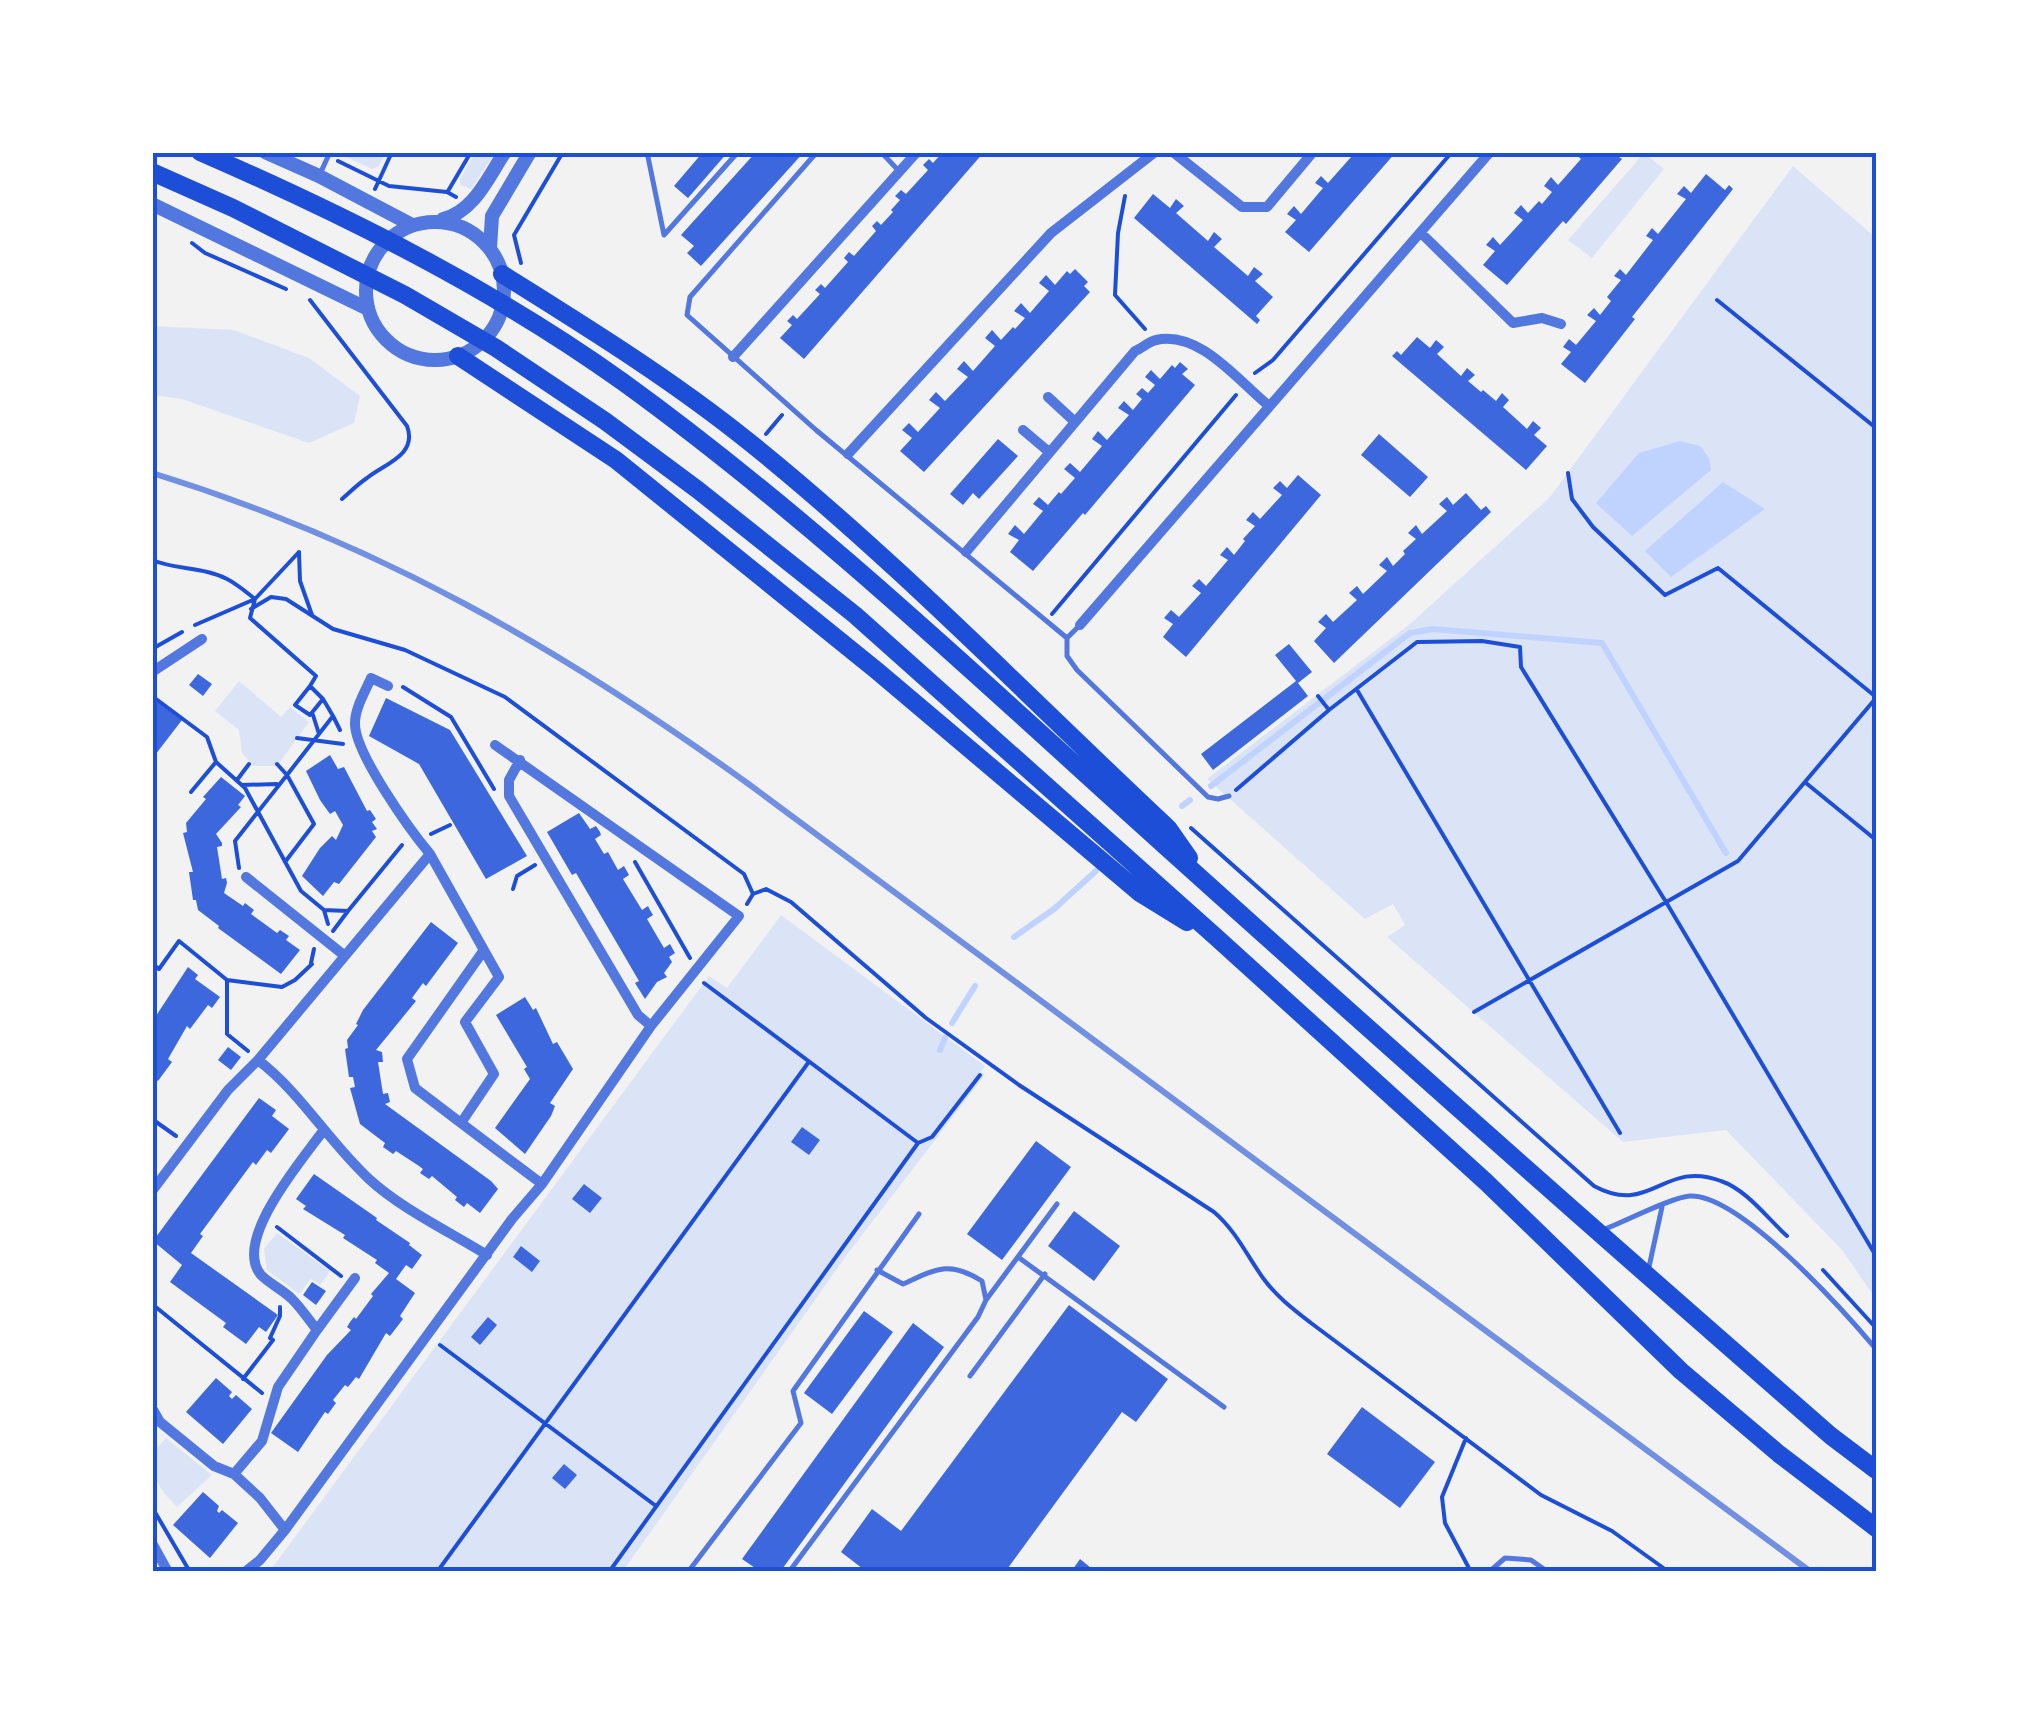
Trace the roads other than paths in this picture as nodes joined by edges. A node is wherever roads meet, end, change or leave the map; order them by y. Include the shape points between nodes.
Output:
1 (200, 152) edge
2 (265, 152) edge
3 (505, 152) edge
4 (530, 152) edge
5 (647, 152) edge
6 (738, 152) edge
7 (817, 152) edge
8 (881, 152) edge
9 (917, 152) edge
10 (1155, 152) edge
11 (1173, 152) edge
12 (1313, 152) edge
13 (1490, 152) edge
14 (329, 154) edge
15 (152, 172) edge
16 (900, 172) junction
17 (319, 176) junction
18 (152, 204) edge
19 (434, 221) junction
20 (412, 225) junction
21 (1422, 234) junction
22 (490, 248) junction
23 (503, 282) junction
24 (368, 309) junction
25 (1561, 324) dead end
26 (466, 352) junction
27 (733, 357) junction
28 (1048, 398) dead end
29 (1269, 406) junction
30 (1074, 421) junction
31 (1022, 430) dead end
32 (1049, 452) junction
33 (848, 454) junction
34 (966, 552) junction
35 (1080, 625) joint
36 (1067, 638) junction
37 (202, 640) dead end
38 (152, 672) edge
39 (388, 686) road end
40 (496, 745) dead end
41 (520, 760) junction
42 (1229, 796) road end
43 (430, 854) junction
44 (246, 877) road end
45 (1206, 883) junction
46 (1216, 938) junction
47 (484, 950) junction
48 (345, 956) junction
49 (651, 1026) junction
50 (258, 1060) junction
51 (461, 1123) junction
52 (323, 1131) junction
53 (542, 1184) junction
54 (152, 1192) edge
55 (1057, 1204) dead end
56 (1662, 1207) junction
57 (919, 1214) dead end
58 (1598, 1232) junction
59 (486, 1255) junction
60 (1018, 1257) junction
61 (877, 1270) junction
62 (1044, 1274) junction
63 (1647, 1276) junction
64 (353, 1281) road end
65 (986, 1300) junction
66 (317, 1330) junction
67 (1876, 1349) edge
68 (970, 1376) dead end
69 (1224, 1407) dead end
70 (152, 1408) edge
71 (1876, 1470) edge
72 (234, 1474) junction
73 (1876, 1528) edge
74 (284, 1530) junction
75 (152, 1543) edge
76 (168, 1572) edge
77 (246, 1572) edge
78 (688, 1572) edge
79 (789, 1572) edge
80 (1488, 1572) edge
81 (1548, 1572) edge

1 - 45 main road via 453,275 620,380 874,586
2 - 17 street
3 - 19 street via 470,204
4 - 22 street via 492,216
5 - 6 lane via 664,234
7 - 27 lane via 690,297 687,315
8 - 16 lane
9 - 16 street
10 - 33 street via 1052,233
11 - 12 street via 1242,207 1267,207
13 - 21 street
14 - 17 lane
15 - 46 main road via 406,295 605,421 856,615
16 - 27 street
17 - 20 street
18 - 24 street
19 - 20 street
19 - 22 street via 465,229
20 - 24 street via 373,258
21 - 25 street via 1513,323 1542,318
21 - 29 street
22 - 23 street
23 - 26 street via 496,323
23 - 45 main road via 662,378 747,440 874,550 1168,828
24 - 26 street via 375,326 403,352 440,360
26 - 46 main road via 616,460 1140,893
27 - 33 lane
28 - 30 street
29 - 30 street via 1198,346 1155,340 1136,351
29 - 35 street
30 - 32 street
31 - 32 street
32 - 34 street
33 - 34 lane
34 - 36 lane
35 - 36 lane
36 - 42 lane via 1071,663 1208,797
37 - 38 street
39 - 43 street via 371,678 354,727
40 - 41 street
41 - 49 street via 509,780 510,796 638,1015
41 - 49 street via 739,916
43 - 47 street
43 - 48 street
44 - 48 street
45 - 58 main road
46 - 73 main road via 1486,1182 1681,1371
47 - 51 street via 499,976 465,1022 494,1074
47 - 51 street via 408,1059 416,1088
48 - 50 street
49 - 53 street
50 - 52 street
50 - 54 street
51 - 53 street
52 - 59 street via 377,1186
52 - 66 street via 277,1194 253,1246 260,1274 294,1300
53 - 59 street
55 - 60 lane
56 - 58 lane
56 - 63 lane
56 - 67 lane via 1694,1196 1722,1204 1784,1252
57 - 61 lane
58 - 63 main road
59 - 74 street
60 - 62 lane
60 - 65 lane
61 - 65 lane via 902,1284 948,1266 965,1270 982,1281
61 - 78 lane via 793,1391 801,1423
62 - 68 lane
62 - 69 lane
63 - 71 main road
64 - 66 street
65 - 79 lane
66 - 72 street via 283,1378 262,1442
70 - 72 street via 200,1455
72 - 74 street
74 - 77 street
75 - 76 street
80 - 81 lane via 1505,1558 1531,1560

